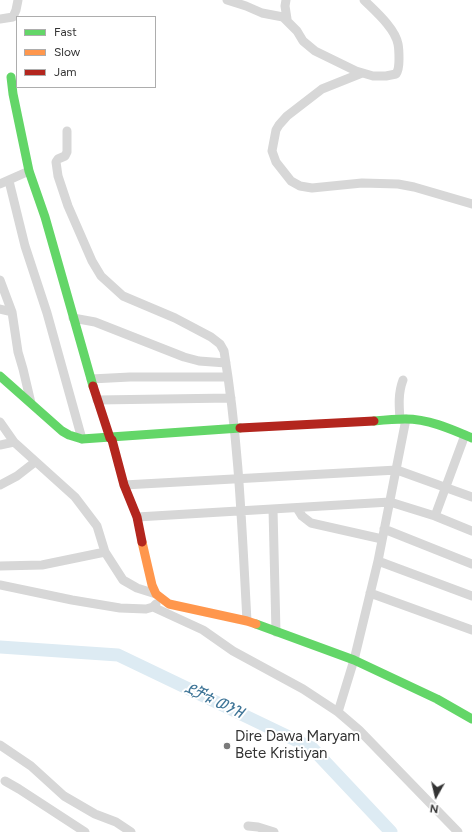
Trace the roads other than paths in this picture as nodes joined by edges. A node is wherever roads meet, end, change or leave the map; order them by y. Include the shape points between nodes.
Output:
1 (18, 0) edge
2 (227, 0) edge
3 (286, 0) edge
4 (364, 0) edge
5 (283, 15) junction
6 (0, 19) edge
7 (362, 73) junction
8 (11, 77) dead end
9 (67, 131) dead end
10 (29, 171) junction
11 (9, 181) junction
12 (0, 184) edge
13 (472, 204) edge
14 (0, 280) edge
15 (0, 310) edge
16 (12, 312) junction
17 (73, 318) junction
18 (226, 363) junction
19 (0, 376) edge
20 (228, 377) junction
21 (91, 379) junction
22 (404, 380) dead end
23 (231, 398) junction
24 (97, 400) junction
25 (30, 403) junction
26 (403, 419) junction
27 (0, 422) edge
28 (235, 428) junction
29 (469, 437) edge
30 (110, 438) junction
31 (82, 439) junction
32 (14, 442) junction
33 (0, 445) edge
34 (35, 462) junction
35 (397, 470) junction
36 (240, 479) junction
37 (0, 485) edge
38 (124, 485) junction
39 (447, 488) junction
40 (472, 497) edge
41 (390, 502) junction
42 (297, 508) junction
43 (273, 509) junction
44 (241, 511) junction
45 (435, 516) junction
46 (137, 517) junction
47 (384, 529) junction
48 (472, 531) edge
49 (382, 539) junction
50 (105, 552) junction
51 (378, 561) junction
52 (472, 564) edge
53 (0, 566) edge
54 (0, 585) edge
55 (370, 593) junction
56 (472, 596) edge
57 (159, 597) junction
58 (153, 607) junction
59 (247, 622) junction
60 (472, 630) edge
61 (276, 632) junction
62 (354, 660) junction
63 (338, 712) junction
64 (472, 719) edge
65 (0, 745) edge
66 (5, 781) dead end
67 (248, 826) dead end
68 (85, 832) edge
69 (131, 832) edge
70 (274, 832) edge
71 (458, 832) edge

1 - 6 street via 13,17
2 - 5 street via 262,13
3 - 5 street
4 - 7 street via 396,37 399,58 396,74 381,76
5 - 7 street via 303,41 315,51
7 - 13 street via 322,89 279,125 272,151 276,162 291,181 312,188 362,183 398,184
8 - 10 street via 12,94
9 - 18 street via 67,152 56,162 58,176 68,206 101,276 123,296 175,318 216,340 224,351
10 - 11 street
10 - 17 street via 45,217
11 - 12 street
11 - 31 street via 25,246
14 - 16 street
15 - 16 street
16 - 25 street
17 - 18 street via 94,322 184,357
17 - 21 street
18 - 20 street
19 - 25 street
20 - 21 street
20 - 23 street
21 - 24 street
22 - 26 street via 399,397
23 - 24 street
23 - 28 street
24 - 30 street
25 - 31 street via 69,435
26 - 28 street
26 - 29 street via 436,424
26 - 35 street
27 - 32 street
28 - 30 street
28 - 36 street
29 - 39 street
30 - 31 street
30 - 38 street
32 - 33 street
32 - 34 street
34 - 37 street
34 - 50 street via 75,497 97,526
35 - 36 street
35 - 39 street
35 - 41 street
36 - 38 street
36 - 44 street
38 - 46 street
39 - 40 street
39 - 45 street
41 - 42 street
41 - 45 street
41 - 47 street
42 - 43 street
42 - 49 street via 310,523
43 - 44 street
43 - 61 street
44 - 46 street
44 - 59 street
45 - 48 street
46 - 57 street via 152,585
47 - 49 street
47 - 52 street
49 - 51 street
50 - 53 street via 42,565
50 - 57 street via 127,584
51 - 55 street
51 - 56 street
54 - 58 street via 120,608
55 - 60 street
55 - 62 street
57 - 58 street
57 - 59 street via 169,604 182,608
58 - 63 street via 203,630 233,651 303,689
59 - 61 street
61 - 62 street
62 - 63 street
62 - 64 street via 437,699
63 - 71 street via 359,730
65 - 69 street via 31,766 64,796
66 - 68 street
67 - 70 street

